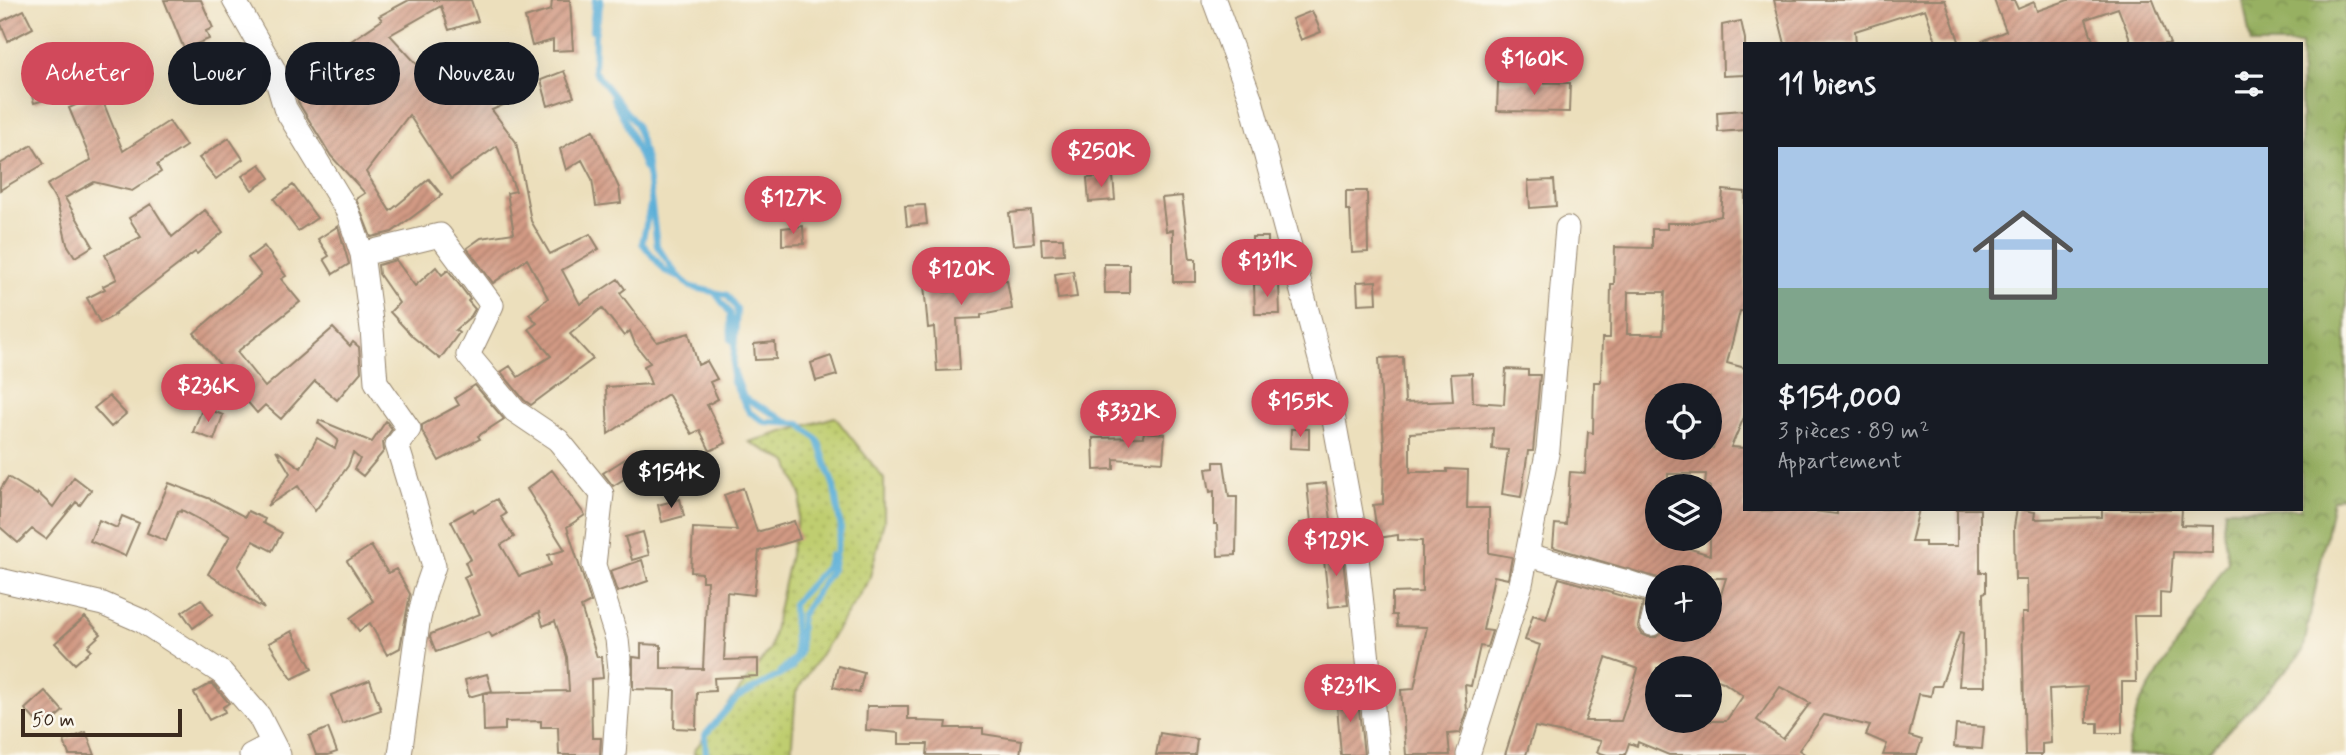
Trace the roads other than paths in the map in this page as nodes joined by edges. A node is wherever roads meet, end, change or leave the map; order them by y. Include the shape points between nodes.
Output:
1 (234, 0) edge
2 (1214, 0) edge
3 (1567, 228) dead end
4 (362, 254) junction
5 (1528, 555) junction
6 (0, 580) edge
7 (1645, 588) edge
8 (276, 750) edge
9 (251, 755) edge
10 (400, 755) edge
11 (614, 755) edge
12 (1378, 755) edge
13 (1468, 755) edge

1 - 4 street via 274,70 285,107 348,212
2 - 12 street via 1251,100 1329,393 1354,529
3 - 5 street via 1548,449
4 - 10 street via 376,382 409,429 397,445 434,566 416,634
4 - 11 street via 440,235 492,305 468,355 515,411 558,440 602,494 594,565 617,639 620,669
5 - 7 street
5 - 13 street
6 - 8 street via 103,604 142,621 222,673 259,716
8 - 9 street

